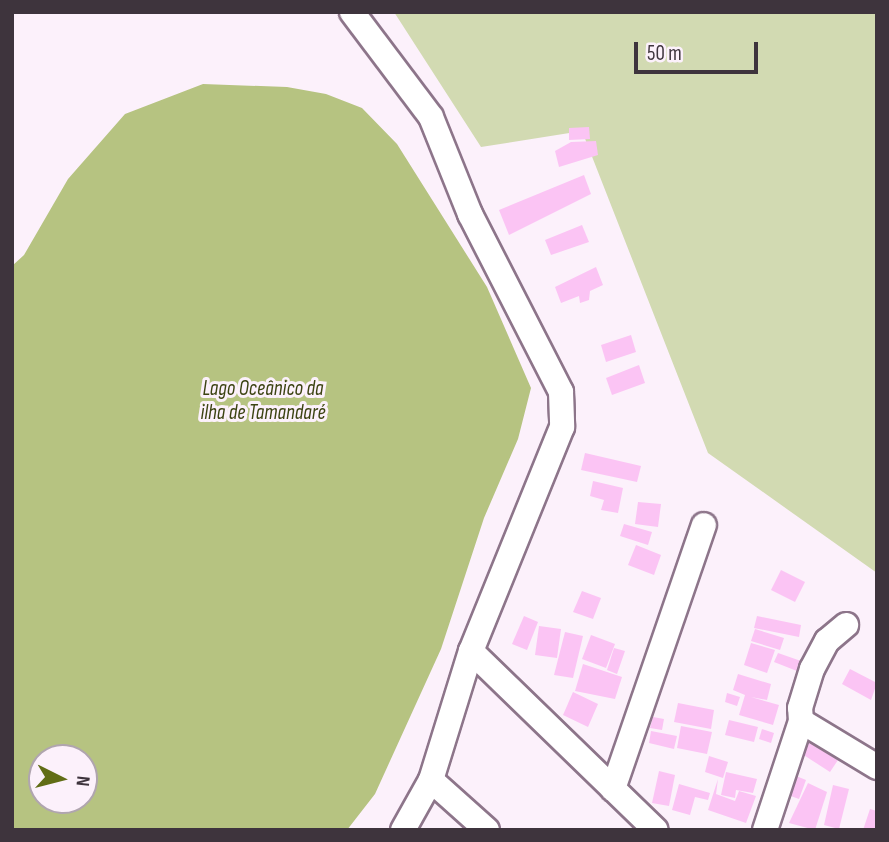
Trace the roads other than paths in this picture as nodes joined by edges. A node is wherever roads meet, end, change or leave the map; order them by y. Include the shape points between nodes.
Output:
1 (352, 12) edge
2 (704, 525) dead end
3 (846, 625) dead end
4 (471, 651) junction
5 (801, 721) junction
6 (877, 767) edge
7 (431, 780) junction
8 (613, 789) junction
9 (402, 830) edge
10 (487, 830) edge
11 (656, 830) edge
12 (765, 830) edge

1 - 4 street via 431,117 470,214 561,392 562,427
2 - 8 street
3 - 5 street via 827,640 812,668 800,708
4 - 7 street
4 - 8 street
5 - 6 street
5 - 12 street
7 - 9 street
7 - 10 street
8 - 11 street

